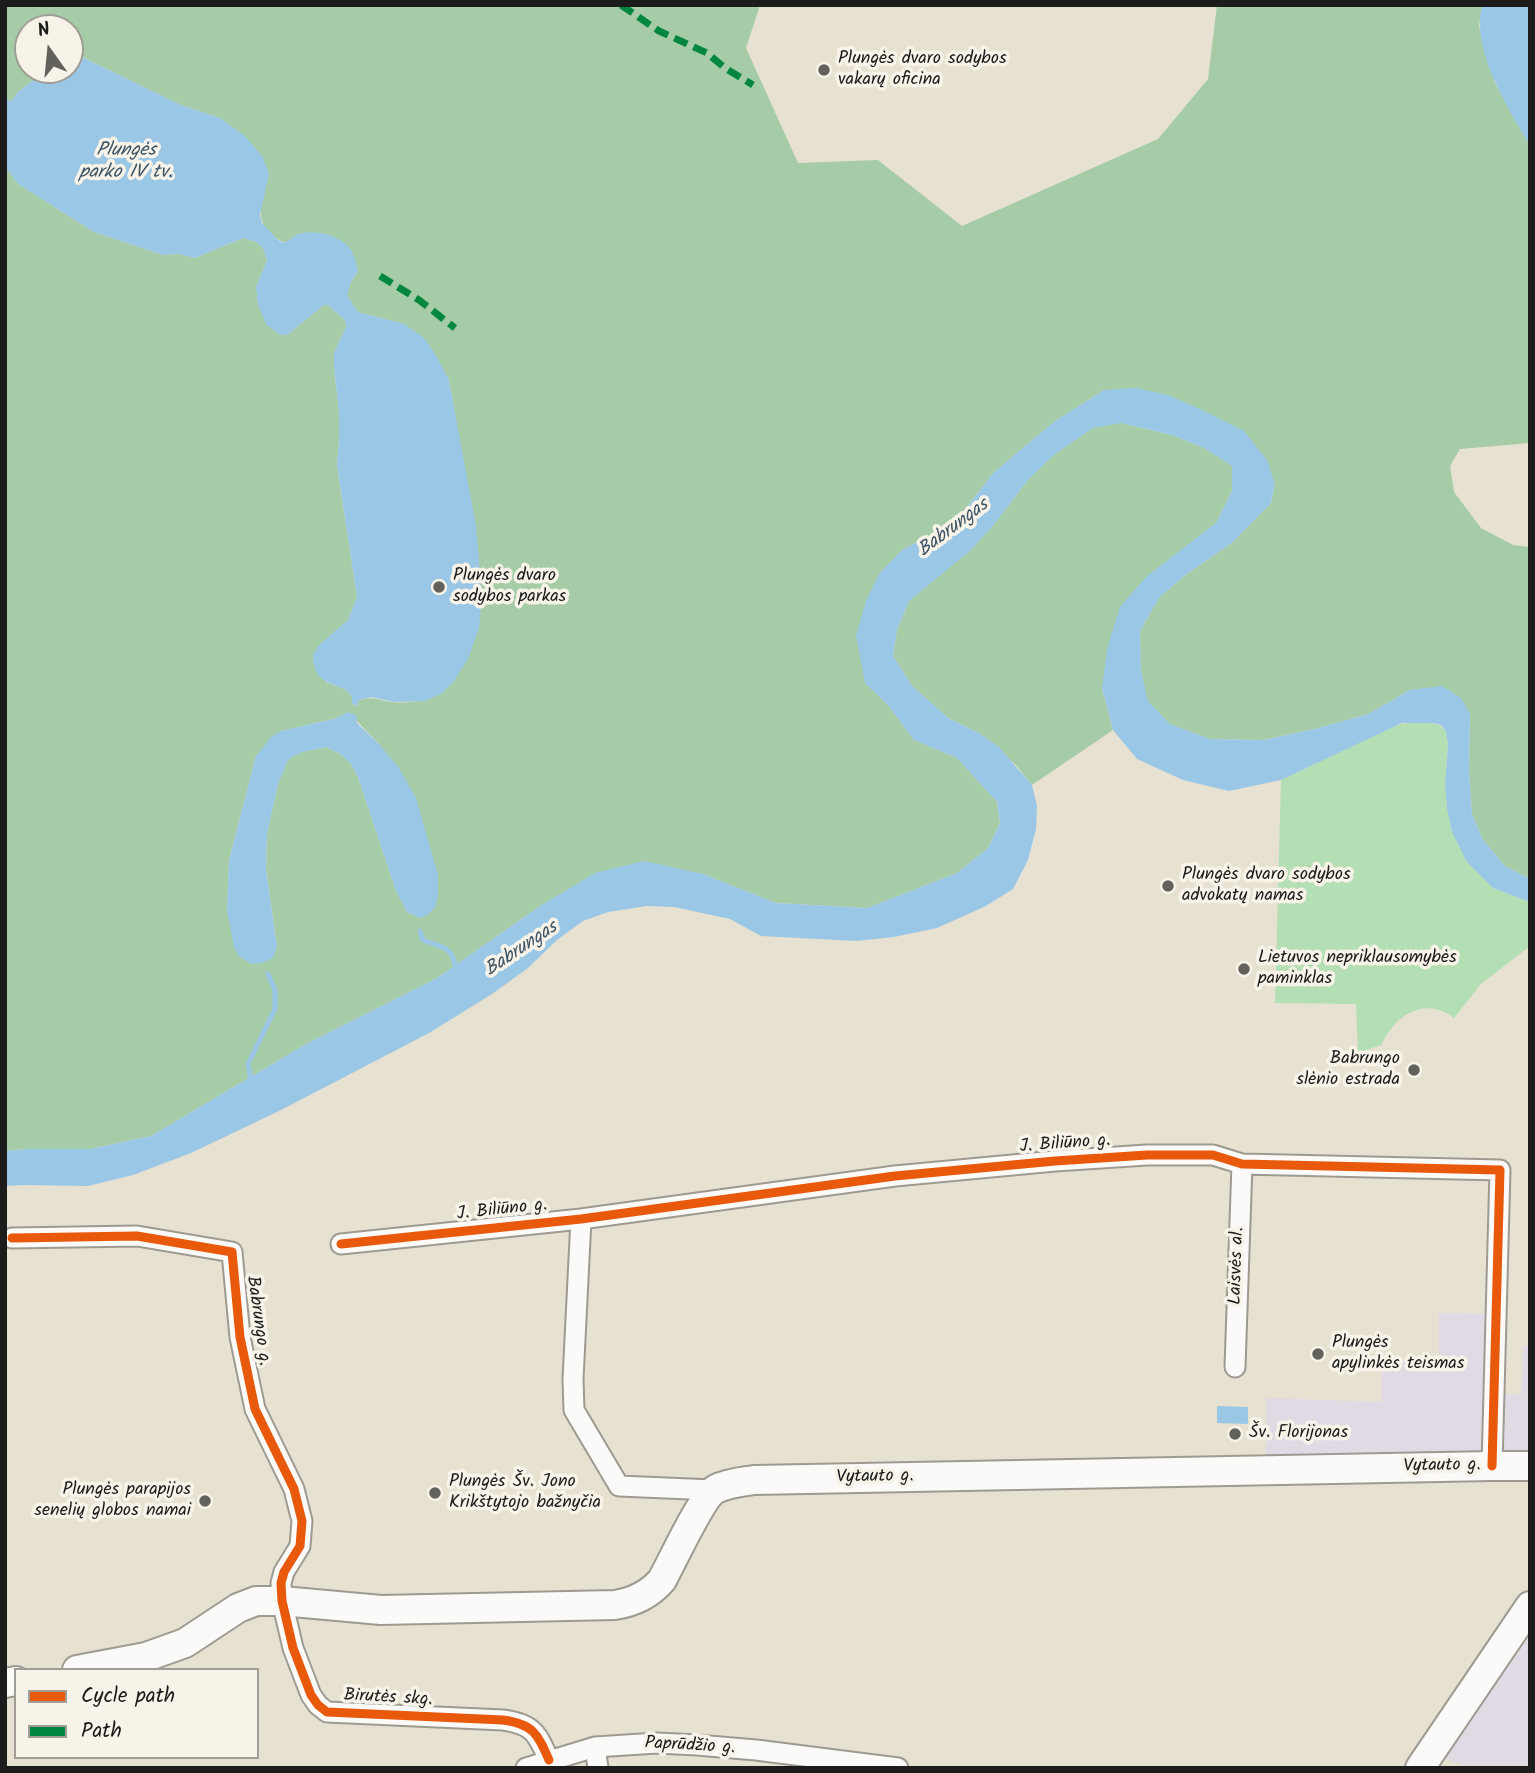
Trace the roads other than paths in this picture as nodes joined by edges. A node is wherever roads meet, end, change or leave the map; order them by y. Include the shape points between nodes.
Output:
1 (1241, 1164) junction
2 (581, 1219) junction
3 (12, 1238) dead end
4 (341, 1244) dead end
5 (1235, 1367) dead end
6 (1492, 1466) junction
7 (1530, 1466) edge
8 (713, 1490) junction
9 (282, 1601) junction
10 (1530, 1606) edge
11 (88, 1668) edge
12 (595, 1747) junction
13 (549, 1760) junction
14 (526, 1768) edge
15 (598, 1768) edge
16 (898, 1768) edge
17 (1420, 1768) edge

1 - 2 street, J. Biliūno g. via 1213,1155 1055,1161 895,1176
1 - 5 street, Laisvės al.
1 - 6 street, J. Biliūno g. via 1500,1170
2 - 4 street, J. Biliūno g.
2 - 8 street via 574,1410 619,1486
3 - 9 street, Babrungo g. via 137,1236 232,1252 240,1337 255,1409 294,1489 302,1521 300,1546 281,1583
6 - 7 main road, Vytauto g.
6 - 8 main road, Vytauto g. via 754,1480
8 - 9 main road via 663,1580 629,1602 381,1610
9 - 11 main road via 245,1604 186,1643 146,1657
9 - 13 street, Birutės skg. via 311,1695 327,1712 520,1722 537,1736
10 - 17 main road
12 - 13 street, Paprūdžio g.
12 - 15 street
12 - 16 street, Paprūdžio g. via 697,1745
13 - 14 street, Paprūdžio g.

